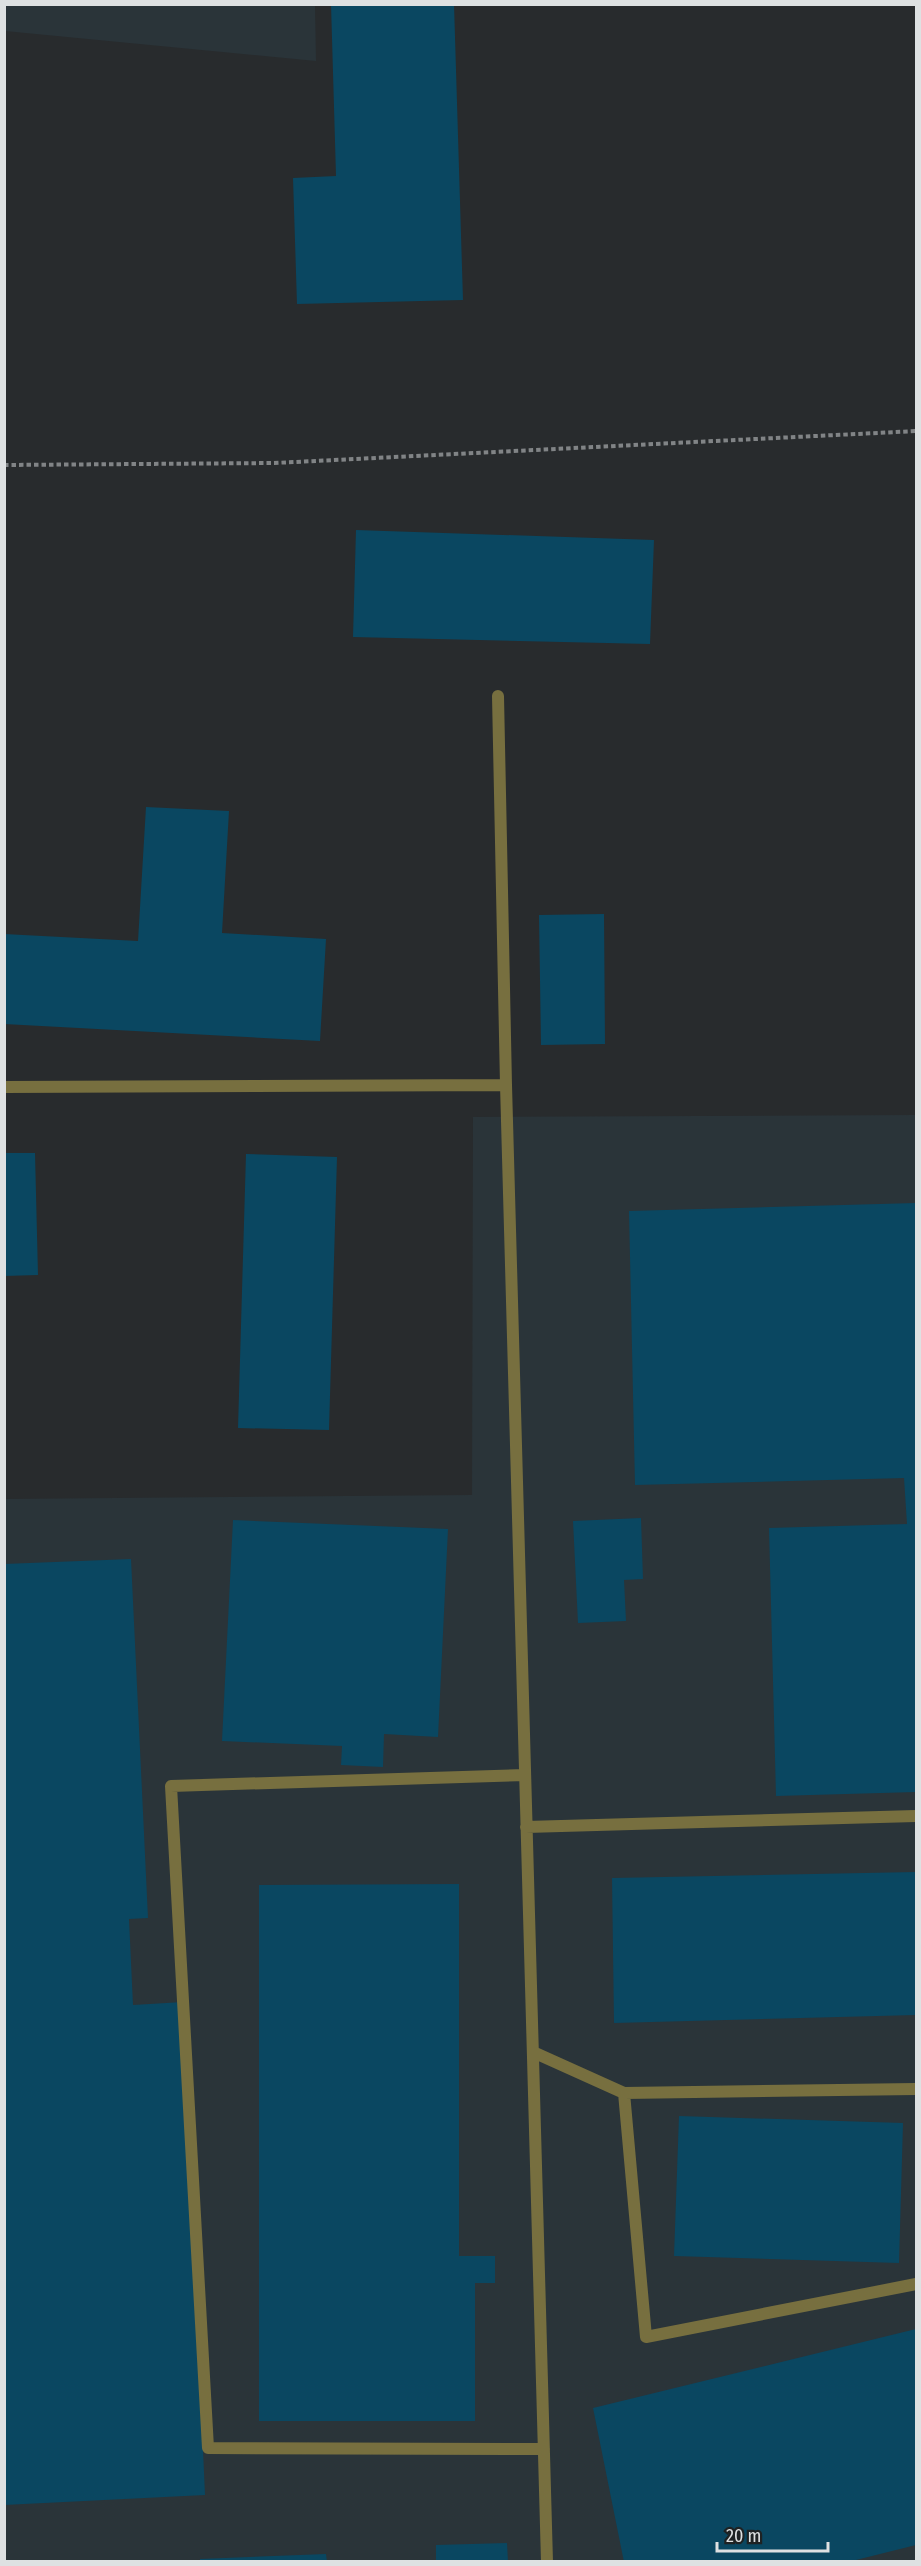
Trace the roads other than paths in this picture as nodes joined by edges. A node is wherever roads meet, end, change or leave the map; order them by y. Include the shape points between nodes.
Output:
1 (498, 696) dead end
2 (506, 1085) junction
3 (4, 1088) edge
4 (525, 1775) junction
5 (916, 1816) edge
6 (526, 1827) junction
7 (533, 2052) junction
8 (916, 2089) edge
9 (624, 2093) junction
10 (916, 2283) edge
11 (544, 2450) junction
12 (547, 2562) edge

1 - 2 lane
2 - 3 lane
2 - 4 lane
4 - 6 lane
4 - 11 lane via 171,1786 208,2448
5 - 6 lane
6 - 7 lane
7 - 9 lane
7 - 11 lane
8 - 9 lane
9 - 10 lane via 646,2337
11 - 12 lane

